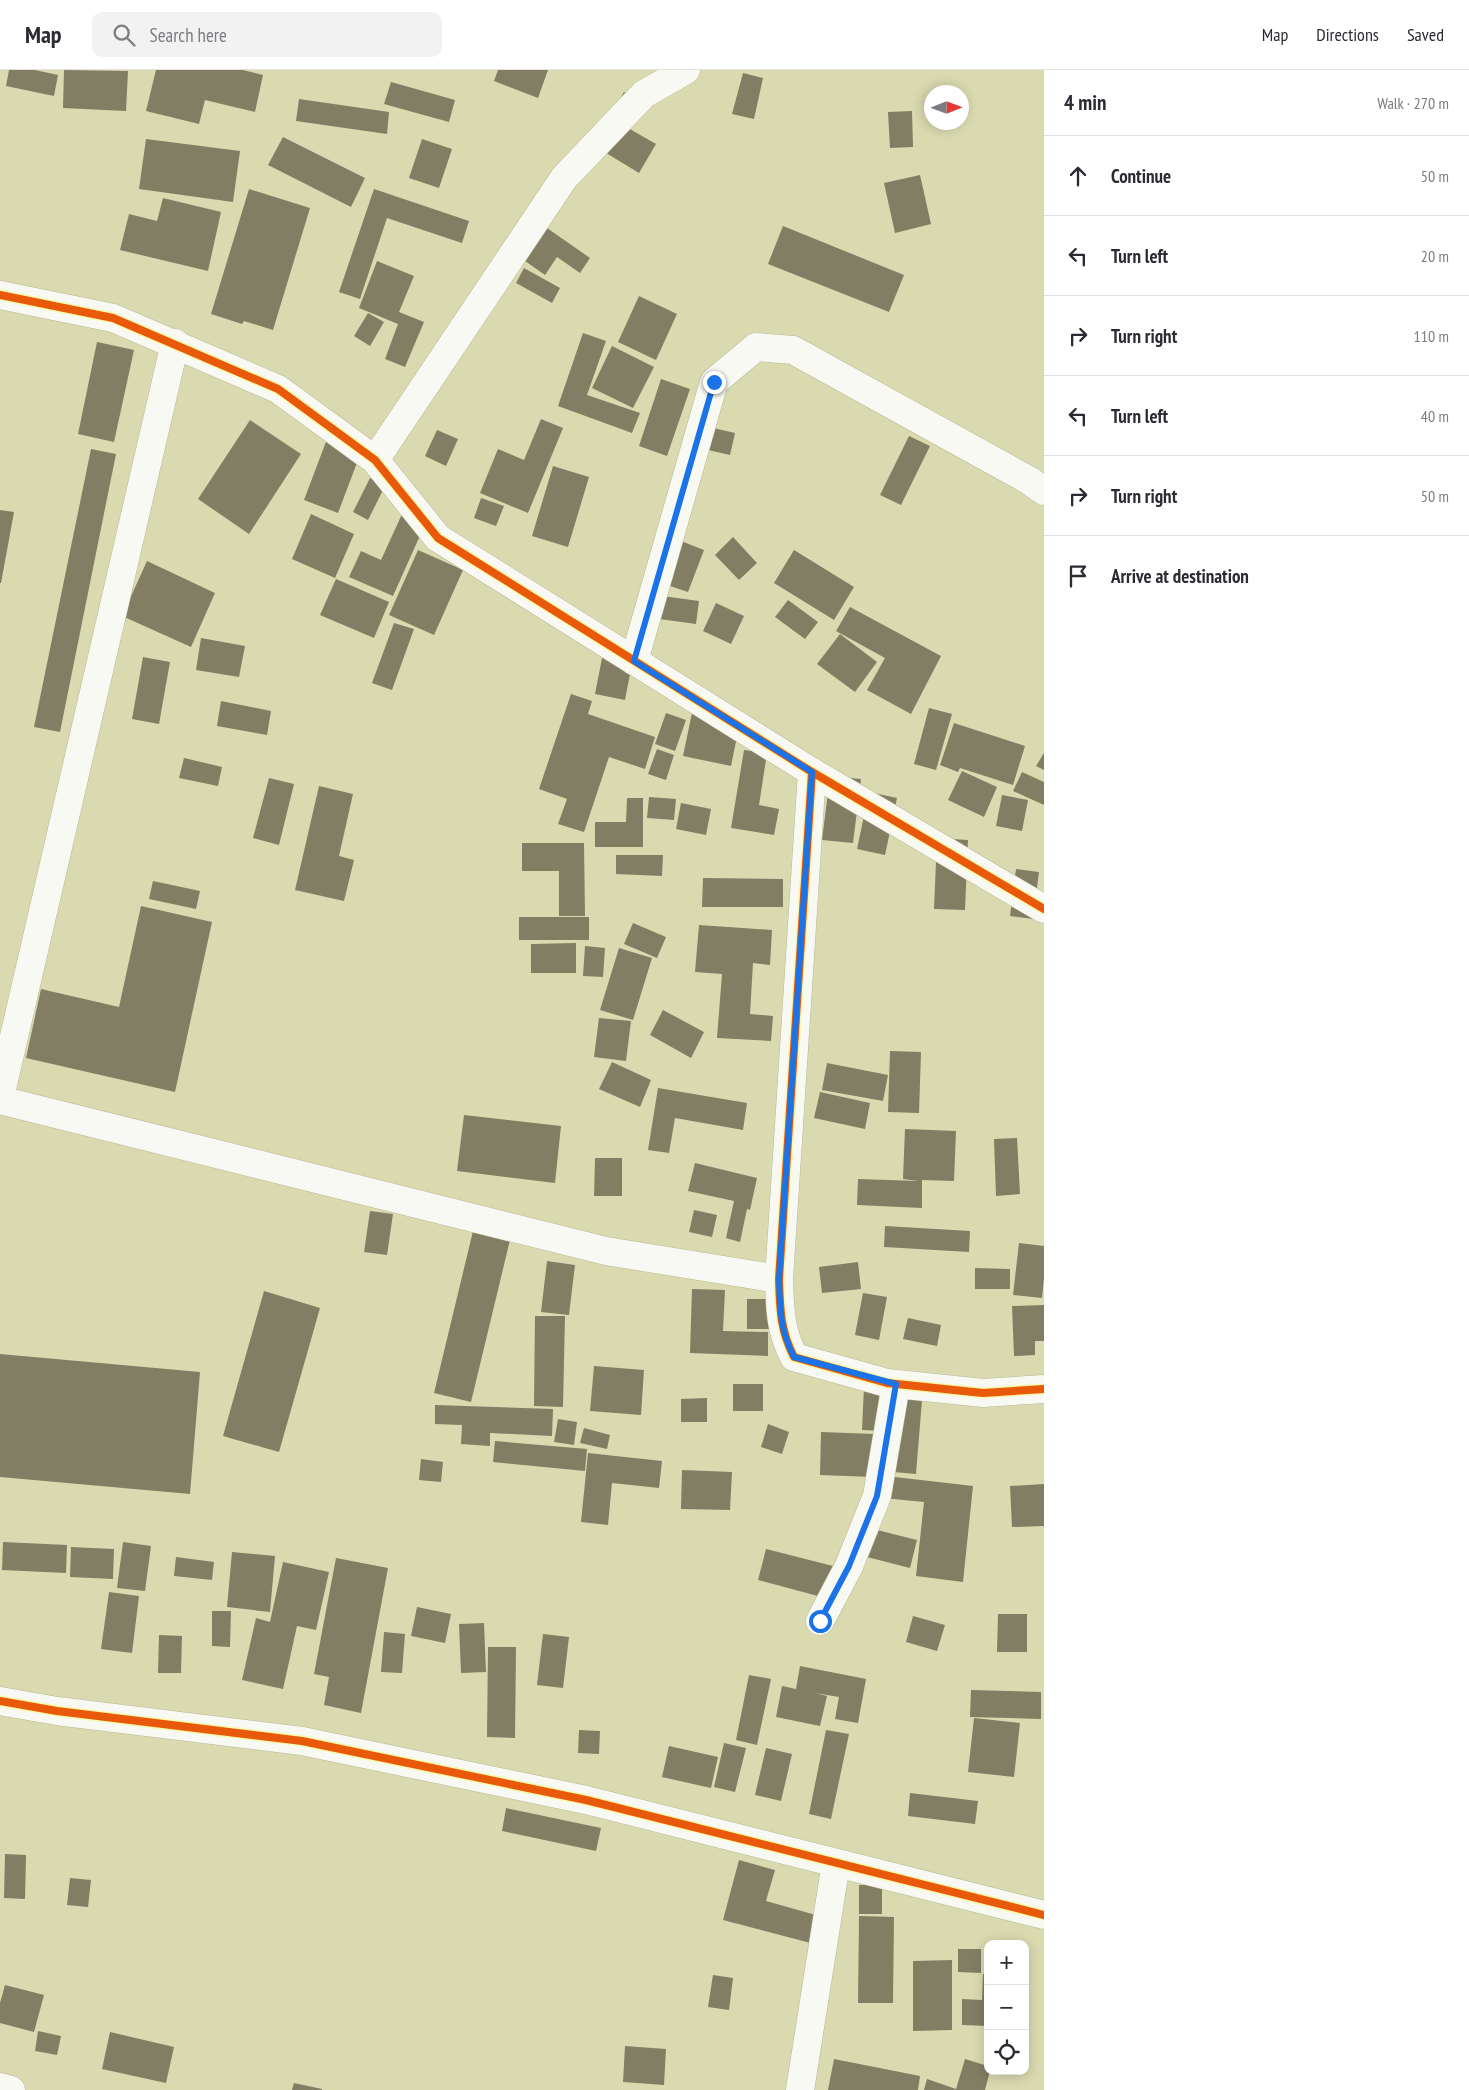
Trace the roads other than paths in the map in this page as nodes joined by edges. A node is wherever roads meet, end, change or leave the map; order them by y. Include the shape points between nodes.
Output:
1 (686, 70) edge
2 (0, 295) edge
3 (175, 344) junction
4 (375, 460) junction
5 (1044, 491) edge
6 (634, 661) junction
7 (812, 772) junction
8 (1044, 909) edge
9 (0, 1098) edge
10 (779, 1279) junction
11 (896, 1384) junction
12 (1044, 1388) edge
13 (820, 1621) dead end
14 (0, 1700) edge
15 (836, 1863) junction
16 (1044, 1915) edge
17 (0, 2087) edge
18 (11, 2090) edge
19 (800, 2090) edge

1 - 4 street via 644,94 564,178
2 - 3 street via 113,318
3 - 4 street via 278,389
3 - 9 street
4 - 6 street via 438,538
5 - 6 street via 793,350 756,347 714,382
6 - 7 street
7 - 8 street
7 - 10 street
9 - 10 street via 606,1251
10 - 11 street via 780,1322 794,1357
11 - 12 street via 983,1393
11 - 13 street via 877,1496 849,1566
14 - 15 street via 302,1741 586,1800
15 - 16 street
15 - 19 street
17 - 18 street

